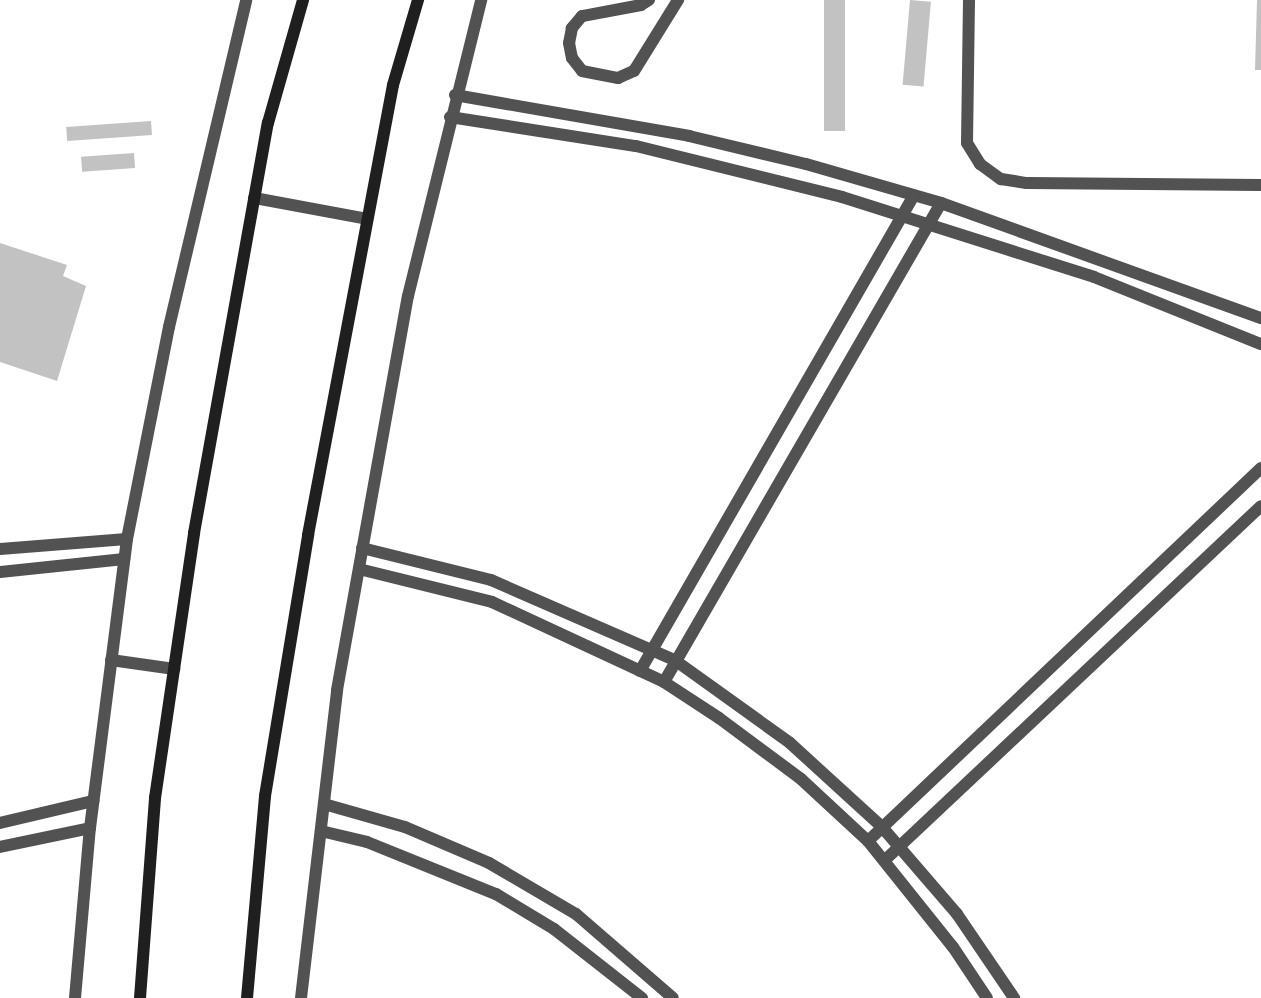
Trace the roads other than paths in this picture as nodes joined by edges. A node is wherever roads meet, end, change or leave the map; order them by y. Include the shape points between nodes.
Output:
1 (246, 0) edge
2 (303, 0) edge
3 (418, 0) edge
4 (481, 0) edge
5 (649, 0) edge
6 (678, 0) edge
7 (969, 0) edge
8 (455, 95) junction
9 (450, 117) junction
10 (1261, 185) edge
11 (914, 195) junction
12 (254, 198) junction
13 (941, 203) junction
14 (903, 216) junction
15 (368, 219) junction
16 (929, 224) junction
17 (1261, 318) edge
18 (1261, 344) edge
19 (1261, 468) edge
20 (1261, 506) edge
21 (127, 538) junction
22 (362, 548) junction
23 (0, 549) edge
24 (124, 559) junction
25 (359, 569) junction
26 (0, 572) edge
27 (651, 650) junction
28 (111, 660) junction
29 (676, 661) junction
30 (174, 669) junction
31 (640, 671) junction
32 (664, 682) junction
33 (93, 801) junction
34 (324, 804) junction
35 (0, 823) edge
36 (882, 827) junction
37 (90, 828) junction
38 (321, 831) junction
39 (868, 841) junction
40 (899, 846) junction
41 (0, 847) edge
42 (885, 860) junction
43 (75, 998) edge
44 (140, 998) edge
45 (247, 998) edge
46 (301, 998) edge
47 (642, 998) edge
48 (673, 998) edge
49 (987, 998) edge
50 (1014, 998) edge

1 - 21 street via 169,327
2 - 12 main road via 268,123
3 - 15 main road via 393,85
4 - 8 street
5 - 6 street via 641,5 582,16 572,28 569,43 572,58 582,71 618,78 634,71
7 - 10 street via 967,143 980,164 1001,179 1027,183
8 - 9 street
8 - 11 street via 689,136
9 - 14 street via 636,146 770,177
9 - 22 street via 408,296
11 - 13 street
11 - 14 street
12 - 15 street
12 - 30 main road
13 - 16 street
13 - 17 street
14 - 16 street
14 - 27 street
15 - 45 main road via 264,796
16 - 18 street via 1094,277
16 - 29 street
19 - 36 street
20 - 40 street
21 - 23 street
21 - 24 street
22 - 25 street
22 - 27 street via 491,580
24 - 26 street
24 - 28 street
25 - 31 street via 492,602
25 - 34 street via 336,690
27 - 29 street
27 - 31 street
28 - 30 street
28 - 33 street
29 - 32 street
29 - 36 street via 790,743
30 - 44 main road via 155,798
31 - 32 street
32 - 39 street via 801,779
33 - 35 street
33 - 37 street
34 - 38 street
34 - 48 street via 405,827 489,863 576,914
36 - 39 street
36 - 40 street
37 - 41 street
37 - 43 street
38 - 46 street
38 - 47 street via 367,842 496,894 554,929
39 - 42 street
40 - 42 street
40 - 50 street via 957,914
42 - 49 street

